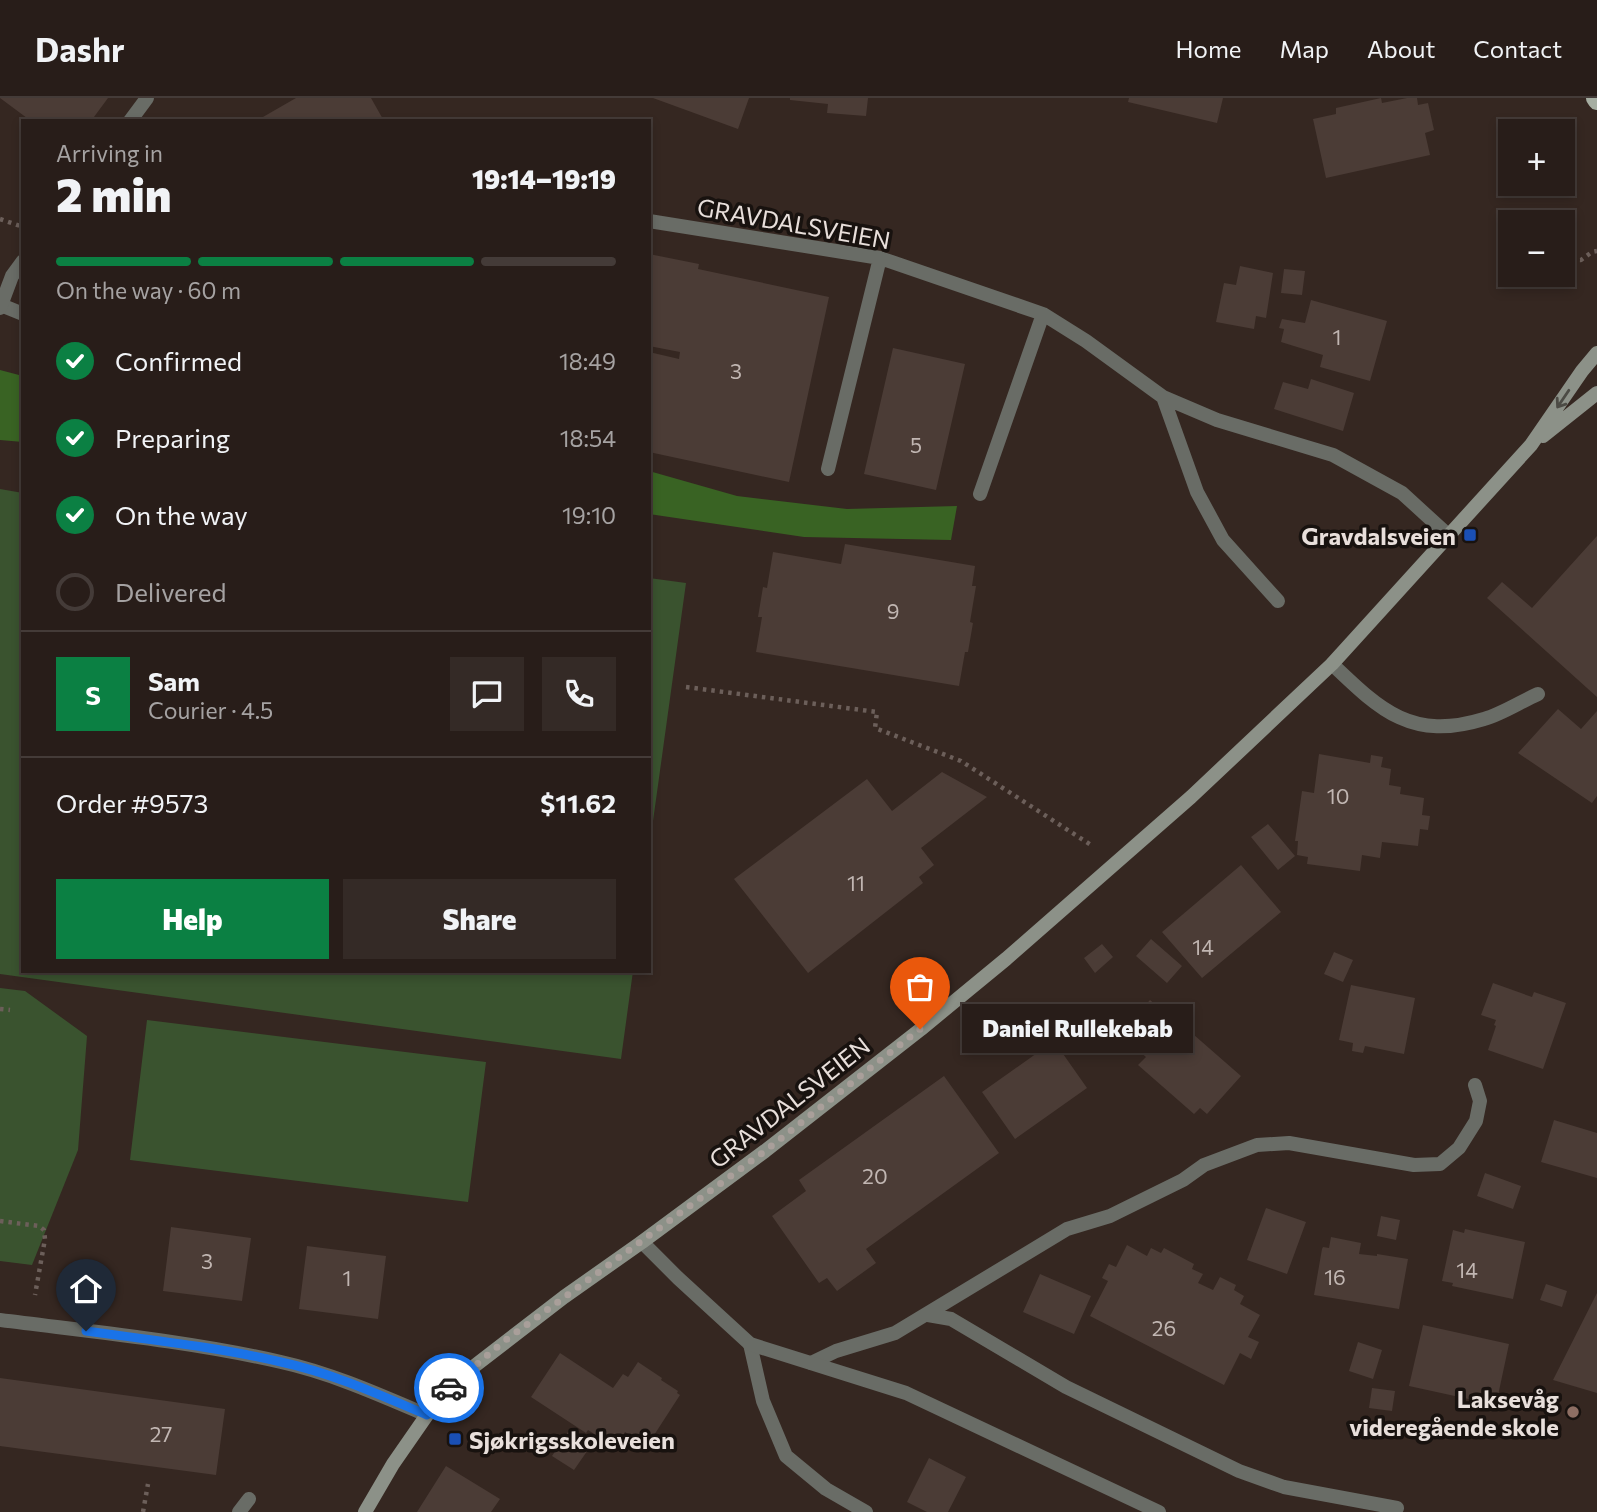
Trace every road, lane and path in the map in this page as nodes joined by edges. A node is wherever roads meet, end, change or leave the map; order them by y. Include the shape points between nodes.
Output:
1 (147, 98) edge
2 (131, 119) edge
3 (0, 219) edge
4 (651, 221) edge
5 (21, 226) edge
6 (1597, 251) edge
7 (880, 258) junction
8 (1575, 260) edge
9 (21, 264) edge
10 (1, 307) edge
11 (21, 313) edge
12 (1043, 314) junction
13 (1597, 353) edge
14 (1597, 393) edge
15 (1163, 397) junction
16 (1531, 445) junction
17 (828, 469) dead end
18 (980, 494) dead end
19 (1448, 535) junction
20 (1278, 601) dead end
21 (1332, 664) junction
22 (686, 687) dead end
23 (1538, 694) dead end
24 (1092, 845) dead end
25 (0, 1009) edge
26 (10, 1010) dead end
27 (1475, 1085) dead end
28 (0, 1221) edge
29 (642, 1242) junction
30 (928, 1315) junction
31 (0, 1320) edge
32 (30, 1324) junction
33 (750, 1344) junction
34 (810, 1363) junction
35 (427, 1415) junction
36 (148, 1484) dead end
37 (249, 1499) dead end
38 (1397, 1508) dead end
39 (143, 1512) edge
40 (239, 1512) edge
41 (365, 1512) edge
42 (866, 1512) edge
43 (1160, 1512) edge

1 - 2 street
3 - 5 path
4 - 7 street, GRAVDALSVEIEN
6 - 8 path
7 - 12 street, GRAVDALSVEIEN
7 - 17 street
9 - 10 street
10 - 11 street
12 - 15 street, GRAVDALSVEIEN
12 - 18 street
13 -> 16 main road, GRAVDALSVEIEN
14 - 16 main road, GRAVDALSVEIEN
15 - 19 street, GRAVDALSVEIEN via 1217,420 1333,455 1402,494
15 - 20 street via 1197,492 1223,540
16 - 19 main road, GRAVDALSVEIEN
19 - 21 main road, GRAVDALSVEIEN
21 - 23 street via 1368,698 1402,720 1438,729 1485,719
21 - 29 main road, GRAVDALSVEIEN via 1191,797 983,977 765,1151
22 - 24 path via 877,712 875,727 961,761
25 - 26 path
27 - 30 street via 1480,1101 1476,1121 1459,1148 1440,1164 1414,1166 1289,1143 1257,1145 1204,1165 1110,1216 1067,1228
28 - 32 path via 44,1230
29 - 33 street
29 - 35 main road, GRAVDALSVEIEN via 454,1381
30 - 34 street via 895,1334
30 - 38 street via 951,1319 1066,1387 1239,1471 1284,1487
31 - 32 street
32 - 35 street via 283,1362 364,1388
33 - 34 street
33 - 42 street via 763,1401 786,1456 826,1489
34 - 43 street via 906,1392
35 - 41 main road, GRAVDALSVEIEN
36 - 39 path
37 - 40 street

